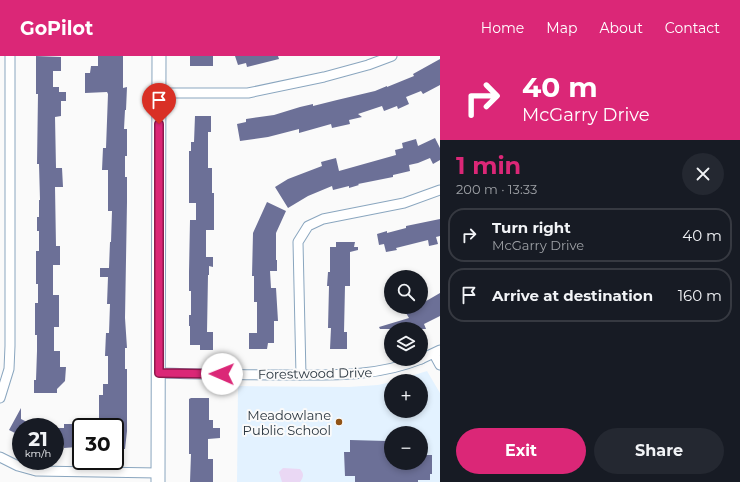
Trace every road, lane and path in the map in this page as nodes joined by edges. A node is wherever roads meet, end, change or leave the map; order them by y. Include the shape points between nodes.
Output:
1 (10, 56) edge
2 (159, 56) edge
3 (392, 56) edge
4 (159, 93) junction
5 (440, 190) edge
6 (437, 352) edge
7 (440, 365) edge
8 (402, 366) edge
9 (159, 373) junction
10 (301, 375) junction
11 (0, 398) edge
12 (0, 457) edge
13 (158, 478) edge

1 - 11 street via 10,346 9,369
2 - 4 street
3 - 4 street via 324,77 248,93
4 - 9 street
5 - 10 street via 404,203 323,219 308,226 298,242
6 - 7 street
8 - 10 street, Forestwood Drive via 337,375
9 - 10 street, Forestwood Drive
9 - 13 street
12 - 13 street via 36,471

